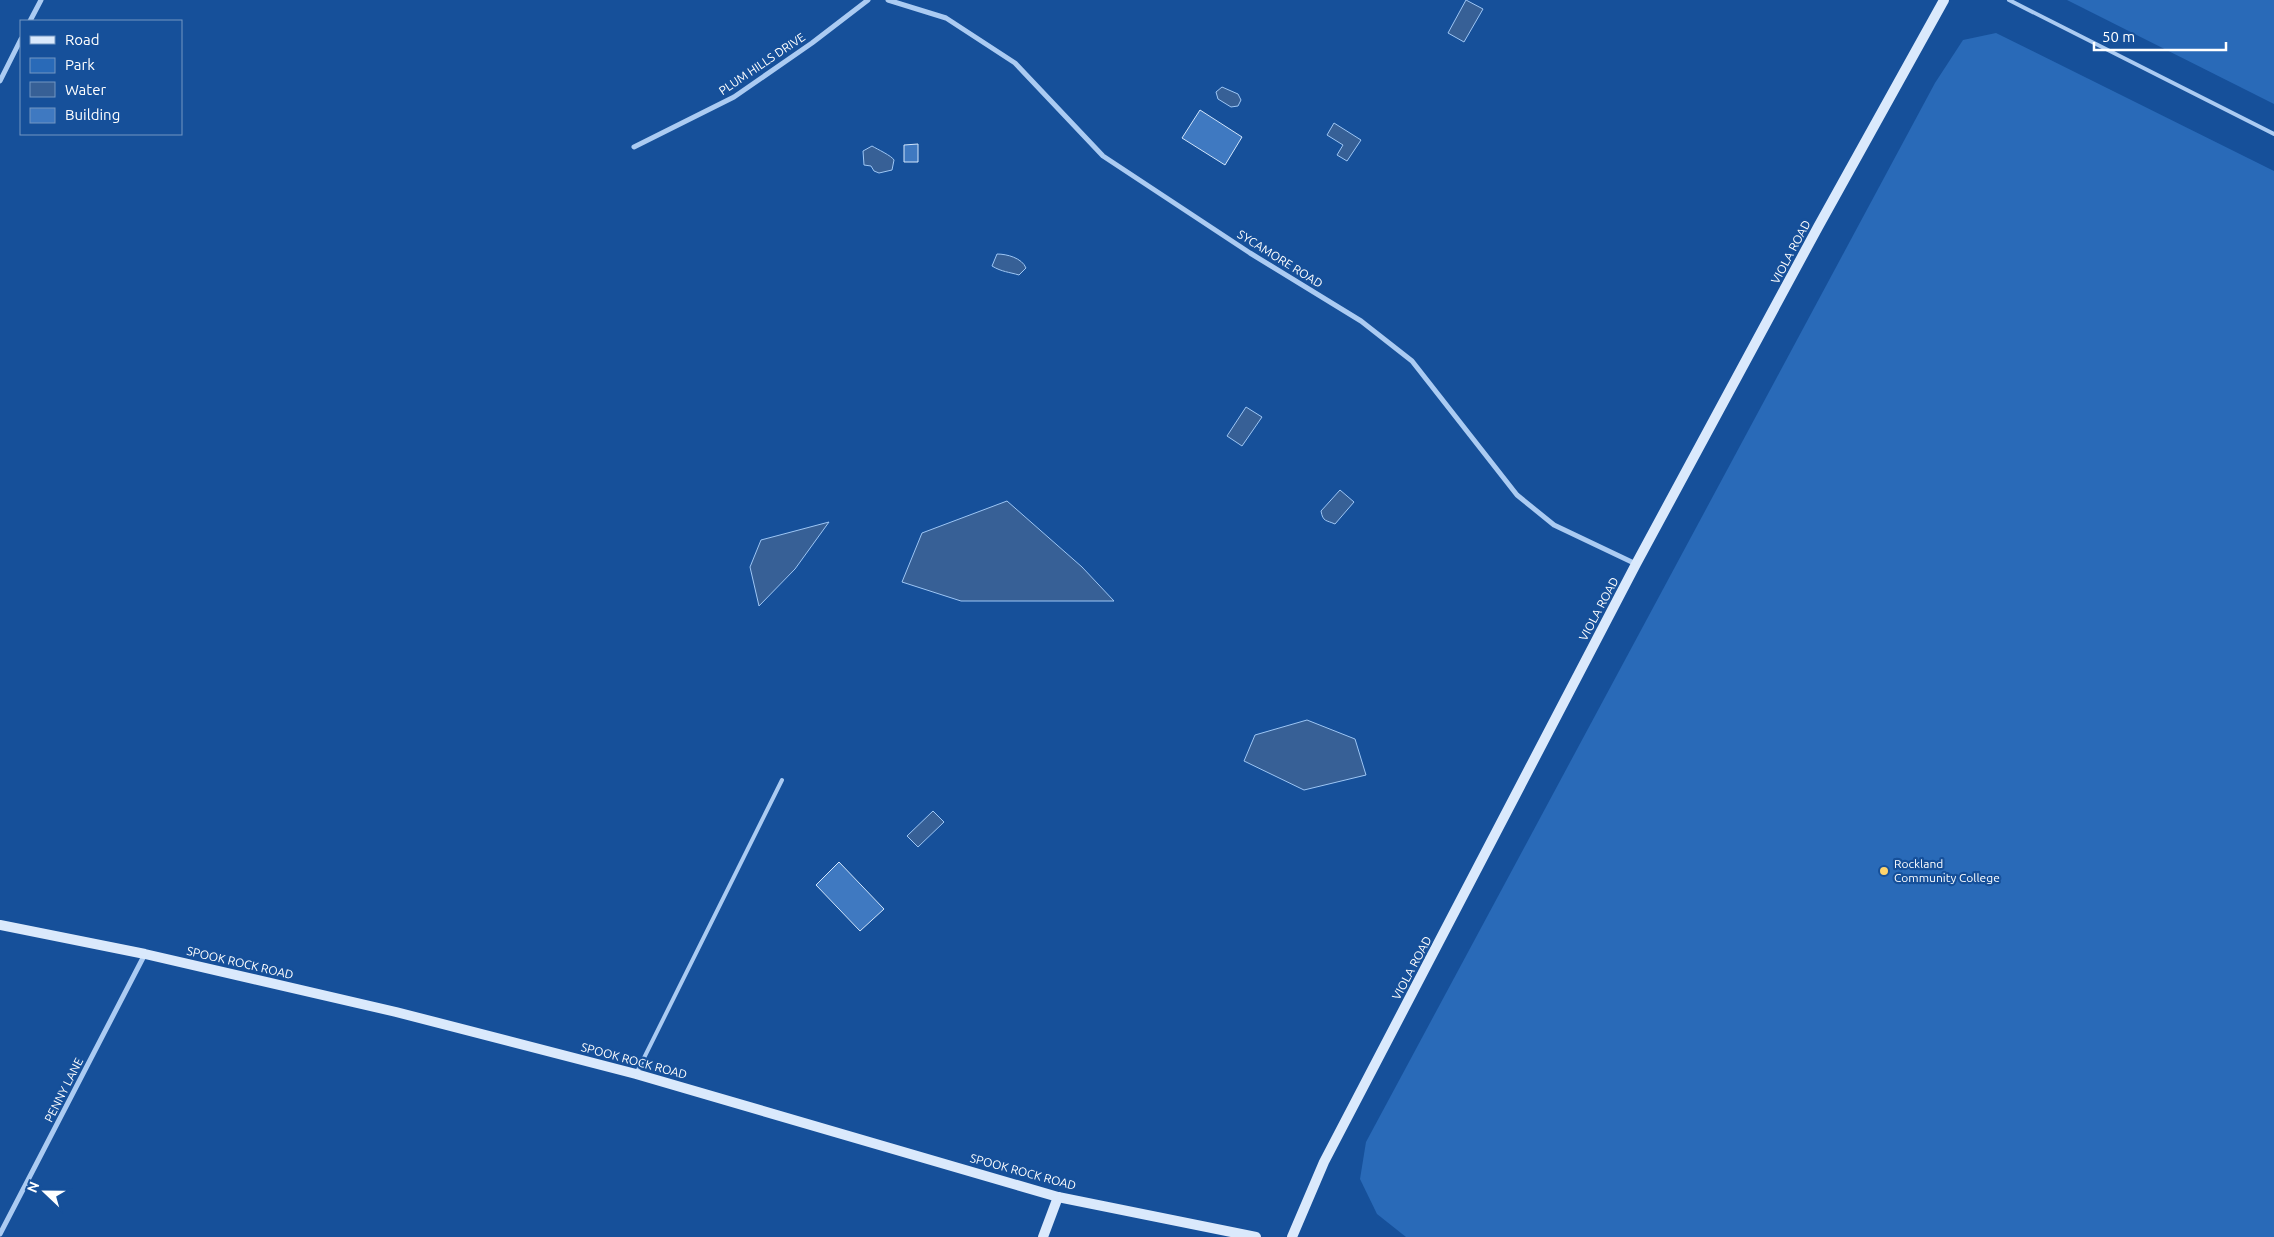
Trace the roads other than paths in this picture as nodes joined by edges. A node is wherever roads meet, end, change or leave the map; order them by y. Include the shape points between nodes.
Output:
1 (41, 0) edge
2 (868, 0) edge
3 (888, 0) edge
4 (1944, 0) edge
5 (2009, 0) edge
6 (31, 20) edge
7 (20, 41) edge
8 (0, 81) edge
9 (2274, 134) edge
10 (634, 147) dead end
11 (1636, 564) junction
12 (782, 780) dead end
13 (0, 924) edge
14 (145, 954) junction
15 (636, 1074) junction
16 (1058, 1197) junction
17 (0, 1234) edge
18 (1043, 1237) edge
19 (1256, 1237) edge
20 (1292, 1237) edge

1 - 6 street
2 - 10 street, PLUM HILLS DRIVE via 734,97
3 - 11 street, SYCAMORE ROAD via 946,18 1015,63 1104,156 1360,321 1412,361 1517,495 1554,525
4 - 11 street, VIOLA ROAD
5 - 9 lane
7 - 8 street
11 - 20 street, VIOLA ROAD via 1324,1162
12 - 15 lane
13 - 14 street, SPOOK ROCK ROAD
14 - 15 street, SPOOK ROCK ROAD via 396,1012
14 - 17 street, PENNY LANE
15 - 16 street, SPOOK ROCK ROAD
16 - 18 street
16 - 19 street, SPOOK ROCK ROAD

